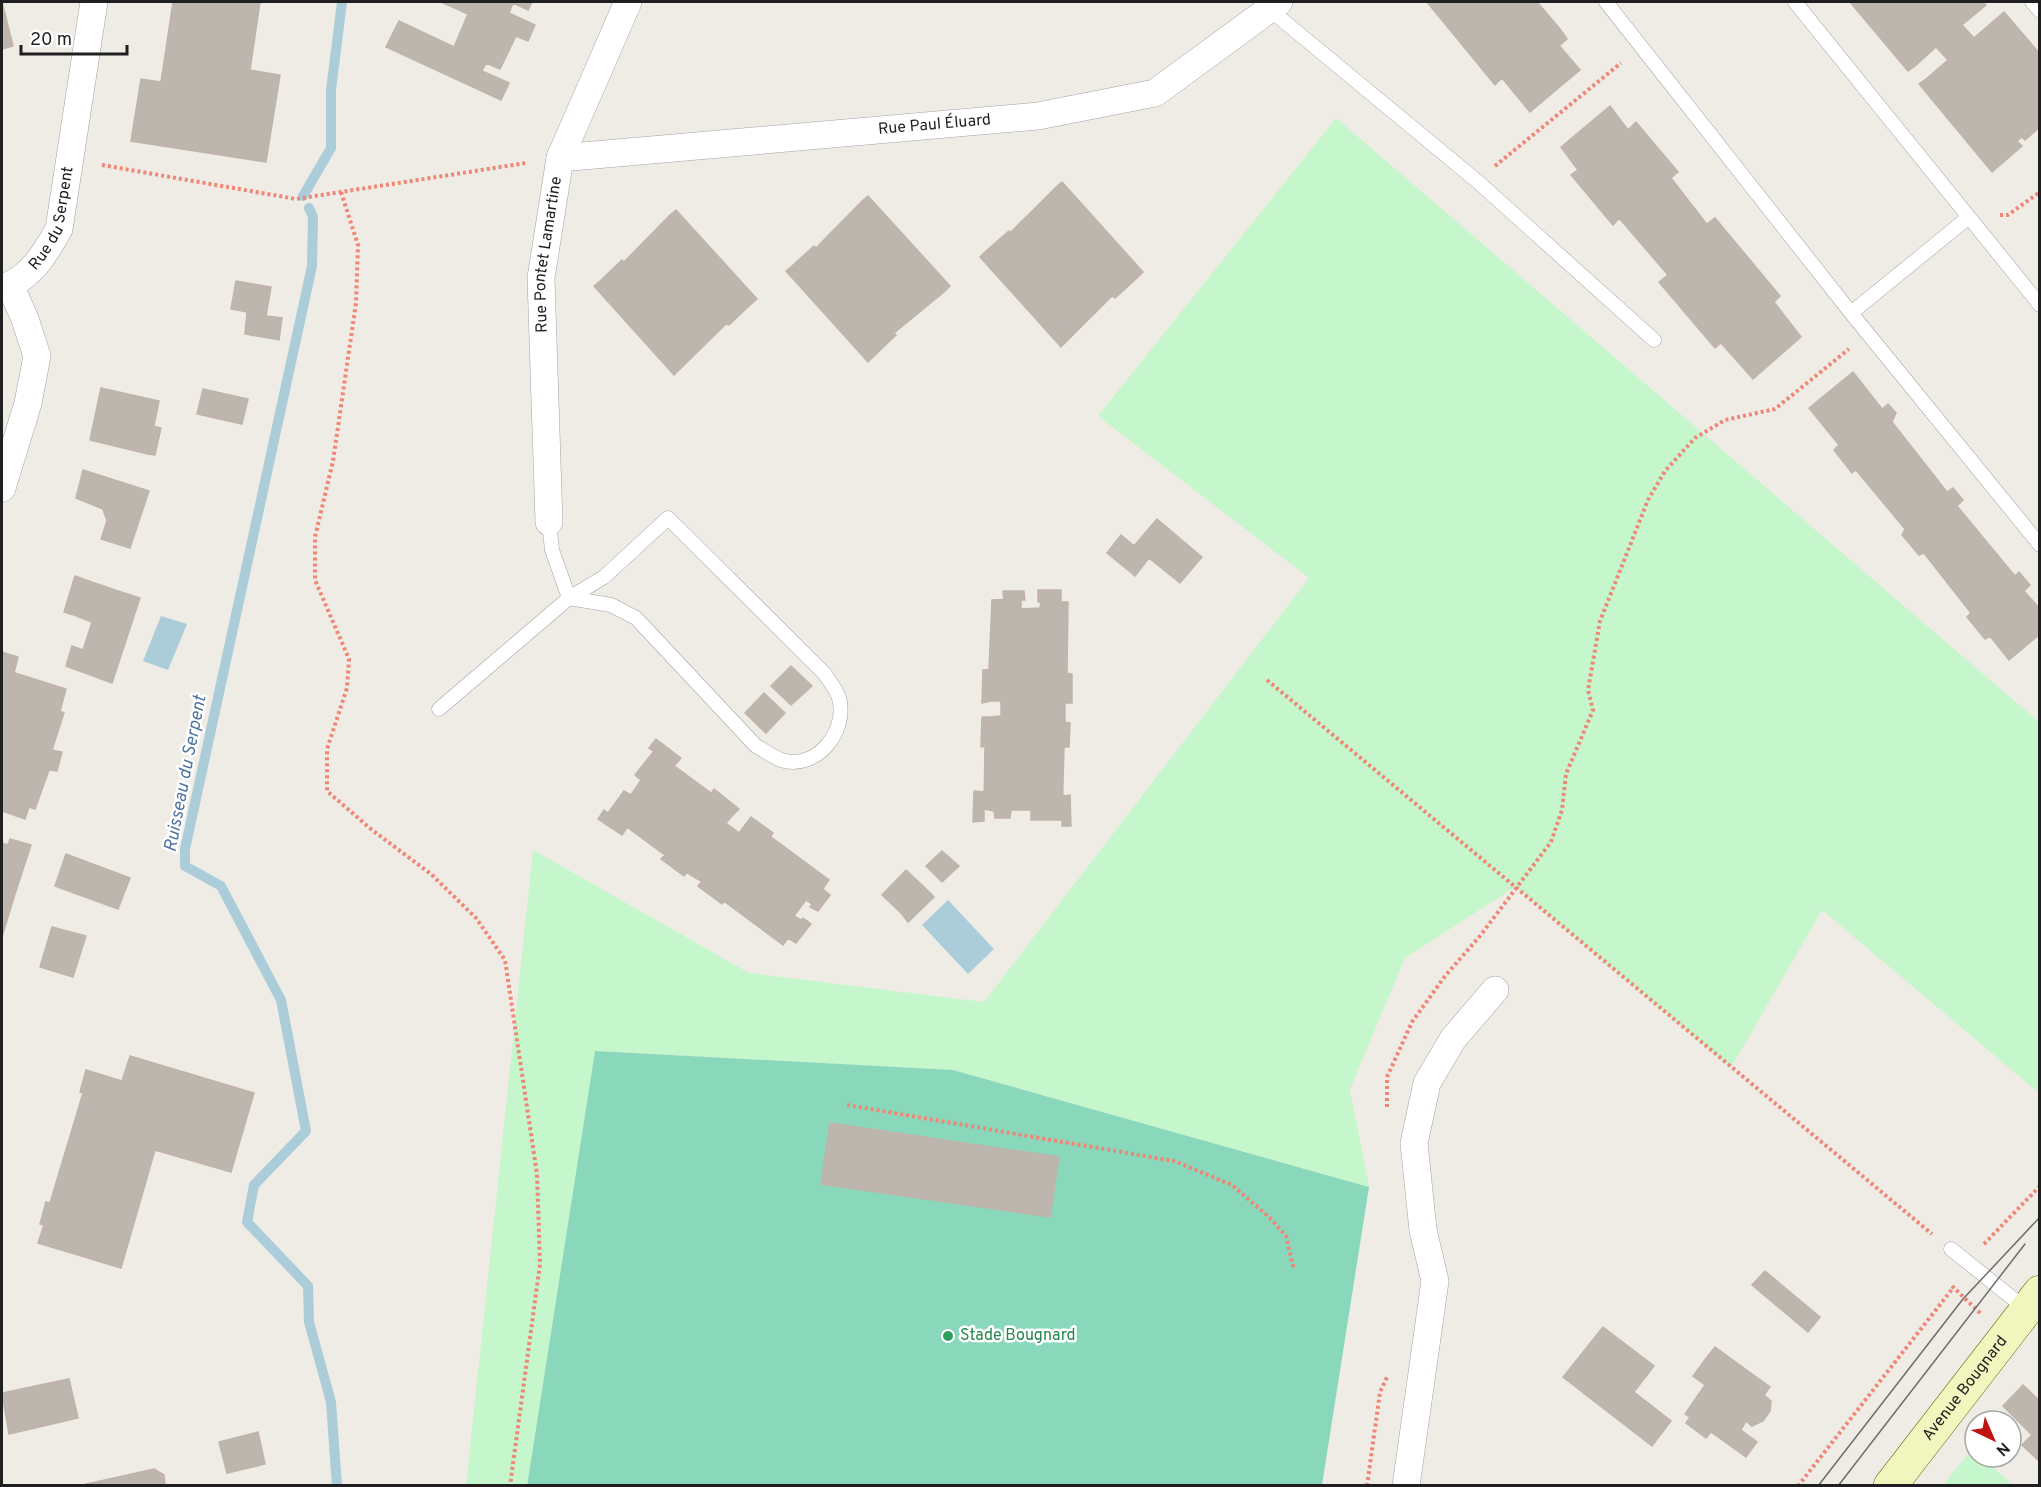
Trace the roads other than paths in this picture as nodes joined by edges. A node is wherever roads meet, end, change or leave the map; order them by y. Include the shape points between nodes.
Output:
1 (94, 2) edge
2 (628, 2) edge
3 (1606, 2) edge
4 (1795, 2) edge
5 (2032, 2) edge
6 (1274, 5) edge
7 (2040, 11) edge
8 (560, 158) junction
9 (1969, 218) junction
10 (6, 287) edge
11 (2040, 305) edge
12 (1851, 313) junction
13 (1654, 340) dead end
14 (2, 488) edge
15 (549, 522) joint
16 (2040, 545) edge
17 (569, 598) junction
18 (440, 709) dead end
19 (1496, 990) dead end
20 (1951, 1250) road end
21 (2033, 1300) edge
22 (1406, 1485) edge
23 (1890, 1485) edge

1 - 10 street, Rue du Serpent via 60,230 40,262
2 - 8 street, Rue Pontet Lamartine
3 - 12 lane
4 - 9 lane
5 - 7 lane
6 - 8 street, Rue Paul Éluard via 1155,93 1038,116
6 - 13 lane
8 - 15 street, Rue Pontet Lamartine via 541,278
9 - 11 lane
9 - 12 lane
10 - 14 street, Rue du Serpent via 25,318 37,356 28,403
12 - 16 lane
15 - 17 lane via 552,550
17 - 17 lane via 611,605 636,618 756,746 782,760 803,760 828,747 840,714 839,697 825,674 668,518 604,577
17 - 18 lane
19 - 22 street via 1453,1039 1427,1083 1414,1143 1424,1230 1435,1281
20 - 21 lane
21 - 23 main road, Avenue Bougnard

